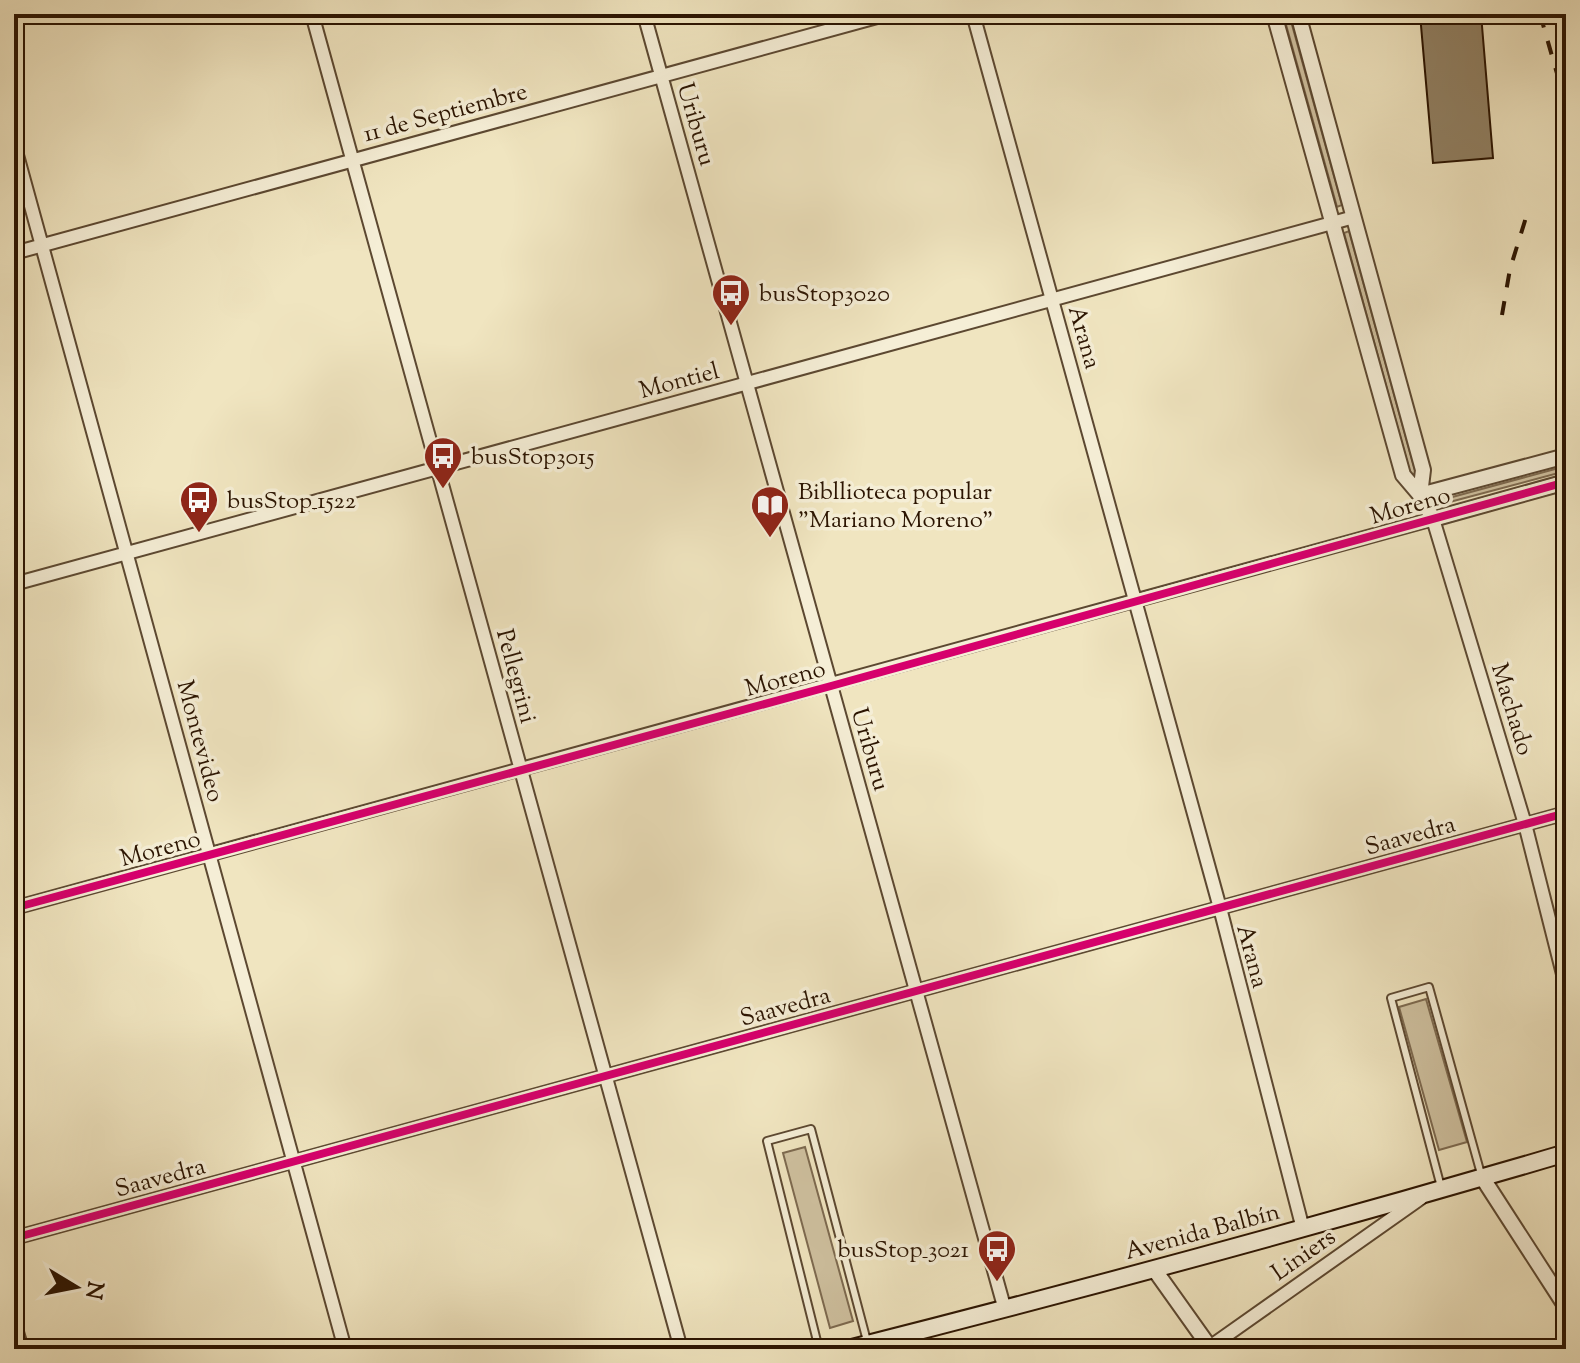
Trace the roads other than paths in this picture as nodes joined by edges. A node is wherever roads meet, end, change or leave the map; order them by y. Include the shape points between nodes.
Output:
1 (312, 14) edge
2 (644, 14) edge
3 (888, 14) edge
4 (973, 14) edge
5 (1274, 14) edge
6 (1298, 14) edge
7 (661, 76) junction
8 (14, 144) edge
9 (352, 161) junction
10 (1354, 217) junction
11 (1333, 223) junction
12 (42, 245) junction
13 (14, 253) edge
14 (1051, 298) junction
15 (747, 384) junction
16 (1566, 456) edge
17 (437, 469) junction
18 (1566, 482) edge
19 (1420, 495) junction
20 (1433, 519) junction
21 (127, 553) junction
22 (14, 584) edge
23 (1137, 602) junction
24 (831, 686) junction
25 (521, 771) junction
26 (1566, 813) edge
27 (1525, 824) junction
28 (210, 855) junction
29 (14, 908) edge
30 (1220, 908) junction
31 (1566, 986) edge
32 (916, 991) junction
33 (605, 1076) junction
34 (1566, 1153) edge
35 (294, 1161) junction
36 (1482, 1177) junction
37 (1442, 1191) junction
38 (1424, 1196) junction
39 (1303, 1229) junction
40 (14, 1238) edge
41 (1154, 1269) junction
42 (1566, 1307) edge
43 (1005, 1310) junction
44 (14, 1322) edge
45 (868, 1344) junction
46 (1209, 1348) edge
47 (22, 1349) edge
48 (345, 1349) edge
49 (681, 1349) edge
50 (819, 1349) edge
51 (848, 1349) edge

1 - 9 street, Pellegrini
2 - 7 street, Uriburu
3 - 7 street, 11 de Septiembre
4 - 14 street, Arana
5 - 11 street, Machado
6 - 10 street, Machado
7 - 9 street, 11 de Septiembre
7 - 15 street, Uriburu
8 - 12 street, Montevideo
9 - 12 street, 11 de Septiembre
9 - 17 street, Pellegrini
10 - 11 street, Montiel
10 - 19 street, Machado via 1423,470
11 - 14 street, Montiel
11 - 19 street, Machado via 1403,475
12 - 13 street, 11 de Septiembre
12 - 21 street, Montevideo
14 - 15 street, Montiel
14 - 23 street, Arana
15 - 17 street, Montiel
15 - 24 street, Uriburu
16 - 19 street, Moreno
17 - 21 street, Montiel
17 - 25 street, Pellegrini
18 - 20 street, Moreno
19 - 20 street, Machado
20 - 23 street, Moreno
20 - 27 street, Machado
21 - 22 street, Montiel
21 - 28 street, Montevideo
23 - 24 street, Moreno
23 - 30 street, Arana
24 - 25 street, Moreno
24 - 32 street, Uriburu
25 - 28 street, Moreno
25 - 33 street, Pellegrini
26 - 27 street, Saavedra
27 - 30 street, Saavedra
27 - 31 street, Machado
28 - 29 street, Moreno
28 - 35 street, Montevideo
30 - 32 street, Saavedra
30 - 39 street, Arana
32 - 33 street, Saavedra
32 - 43 street, Uriburu
33 - 35 street, Saavedra
33 - 49 street, Pellegrini
34 - 36 main road, Avenida Balbín
35 - 40 street, Saavedra
35 - 48 street, Montevideo
36 - 37 main road, Avenida Balbín
36 - 37 lane via 1429,987 1391,998
36 - 42 street
37 - 38 main road, Avenida Balbín
38 - 39 main road, Avenida Balbín
38 - 46 street, Liniers
39 - 41 main road, Avenida Balbín
41 - 43 main road, Avenida Balbín
41 - 46 street
43 - 45 main road, Avenida Balbín
44 - 47 street
45 - 50 lane via 811,1129 767,1141
45 - 51 main road, Avenida Balbín

